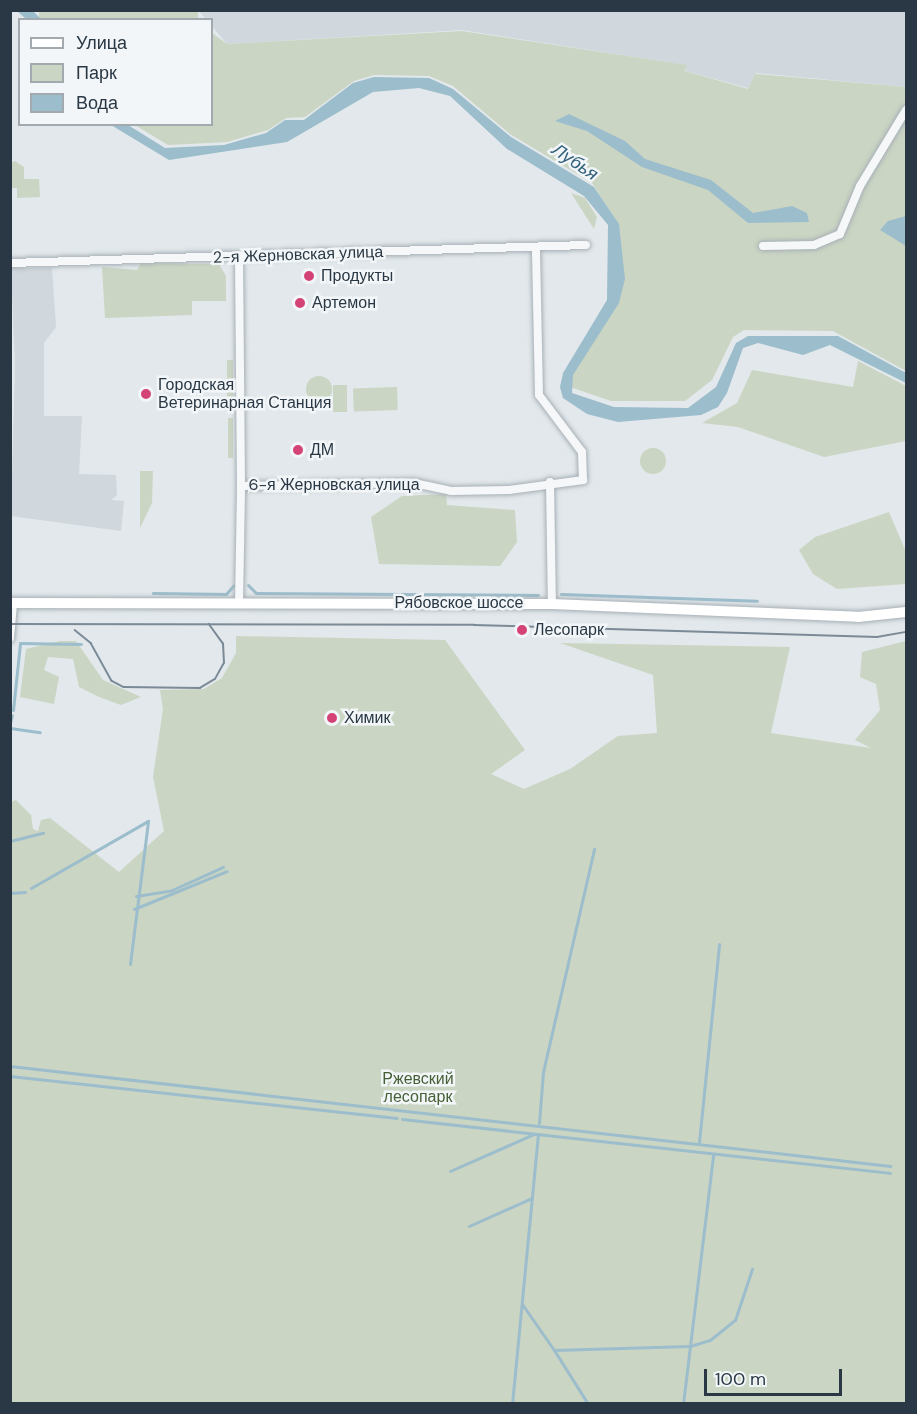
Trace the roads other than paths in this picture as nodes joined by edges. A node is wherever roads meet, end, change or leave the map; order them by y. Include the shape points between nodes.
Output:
1 (906, 110) edge
2 (586, 246) dead end
3 (763, 246) dead end
4 (536, 247) junction
5 (239, 257) junction
6 (10, 263) edge
7 (550, 482) junction
8 (241, 486) junction
9 (12, 603) edge
10 (238, 604) junction
11 (552, 604) junction
12 (906, 612) edge
13 (10, 638) edge

1 - 3 street via 860,186 840,234 814,245
2 - 4 street, 2-я Жерновская улица
4 - 5 street, 2-я Жерновская улица
4 - 7 street, 6-я Жерновская улица via 539,395 582,452 583,480
5 - 6 street, 2-я Жерновская улица
5 - 8 street, 6-я Жерновская улица
7 - 8 street, 6-я Жерновская улица via 498,491 451,491 414,483
7 - 11 street
8 - 10 street
9 - 10 main road, Рябовское шоссе
9 - 13 street
10 - 11 main road, Рябовское шоссе
11 - 12 main road, Рябовское шоссе via 858,617

